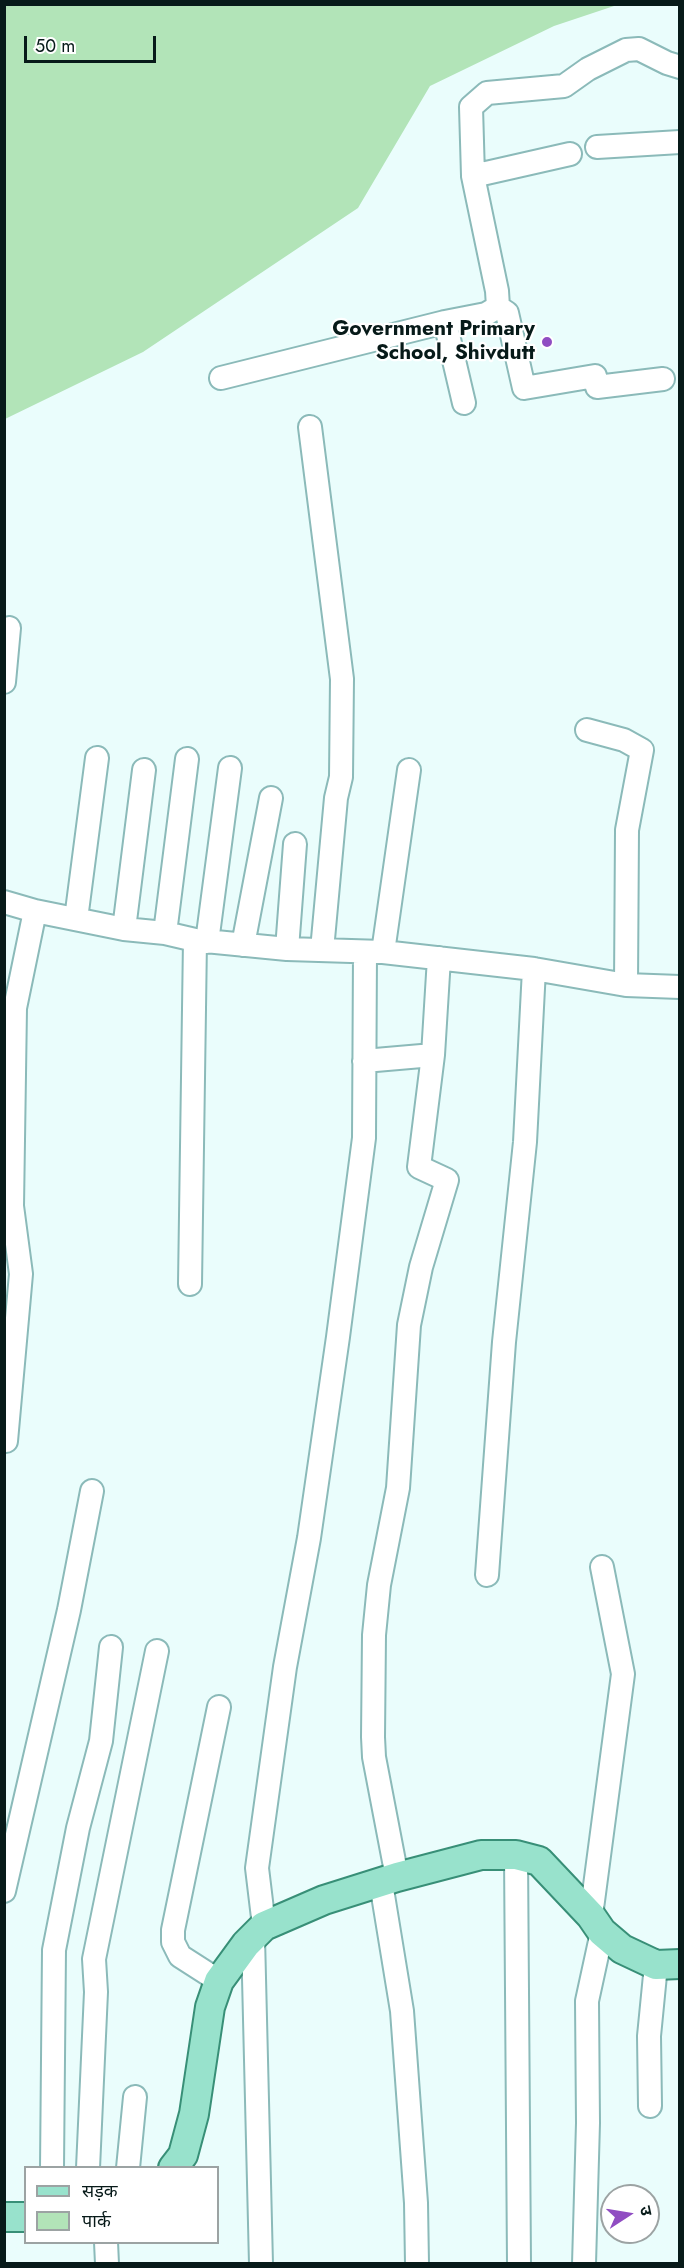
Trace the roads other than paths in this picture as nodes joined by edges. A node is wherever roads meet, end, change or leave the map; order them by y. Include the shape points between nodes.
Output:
1 (680, 67) edge
2 (680, 142) edge
3 (597, 147) dead end
4 (570, 154) dead end
5 (473, 176) junction
6 (498, 307) junction
7 (446, 322) junction
8 (221, 378) dead end
9 (663, 379) dead end
10 (464, 404) dead end
11 (310, 427) dead end
12 (9, 628) dead end
13 (4, 682) edge
14 (587, 730) dead end
15 (96, 758) dead end
16 (187, 759) dead end
17 (230, 768) dead end
18 (144, 770) dead end
19 (409, 770) dead end
20 (271, 798) dead end
21 (295, 844) dead end
22 (4, 902) edge
23 (34, 911) junction
24 (76, 919) junction
25 (124, 929) junction
26 (165, 933) junction
27 (201, 941) junction
28 (243, 945) junction
29 (287, 949) junction
30 (322, 950) junction
31 (374, 952) junction
32 (439, 958) junction
33 (534, 969) junction
34 (626, 985) junction
35 (680, 987) edge
36 (433, 1055) junction
37 (364, 1061) junction
38 (190, 1284) dead end
39 (6, 1442) dead end
40 (92, 1491) dead end
41 (602, 1567) dead end
42 (487, 1575) dead end
43 (111, 1647) dead end
44 (157, 1651) dead end
45 (219, 1707) dead end
46 (516, 1855) junction
47 (389, 1880) junction
48 (4, 1891) edge
49 (596, 1924) junction
50 (259, 1931) junction
51 (668, 1965) edge
52 (219, 1981) junction
53 (135, 2097) dead end
54 (651, 2106) dead end
55 (52, 2166) edge
56 (88, 2166) edge
57 (128, 2166) edge
58 (175, 2166) edge
59 (4, 2217) edge
60 (24, 2217) edge
61 (106, 2244) edge
62 (107, 2264) edge
63 (261, 2264) edge
64 (417, 2264) edge
65 (519, 2264) edge
66 (584, 2264) edge

1 - 5 street via 639,49 626,50 564,86 487,93 471,107
2 - 3 street
4 - 5 street
5 - 6 street
6 - 7 street via 486,314
6 - 9 street via 507,313 524,388 595,376 597,387
7 - 8 street
7 - 10 street
11 - 30 street via 342,679 341,777
12 - 13 street
14 - 34 street via 624,740 642,750 627,830
15 - 24 street
16 - 26 street
17 - 27 street
18 - 25 street
19 - 31 street
20 - 28 street
21 - 29 street
22 - 23 street
23 - 24 street
23 - 39 street via 15,1008 12,1206 21,1274
24 - 25 street
25 - 26 street
26 - 27 street
27 - 28 street
27 - 38 street
28 - 29 street
29 - 30 street
30 - 31 street
31 - 32 street
31 - 37 street
32 - 33 street
32 - 36 street
33 - 34 street
33 - 42 street via 525,1142 504,1342
34 - 35 street
36 - 37 street
36 - 47 street via 419,1167 447,1180 421,1267 409,1325 398,1488 379,1585 374,1635 373,1737
37 - 50 street via 364,1138 340,1325 257,1868
40 - 48 street via 69,1610
41 - 49 street via 622,1681
43 - 55 street via 101,1741 78,1828 54,1950
44 - 56 street via 94,1959
45 - 52 street via 172,1930 175,1950 180,1956
46 - 47 main road via 481,1856
46 - 49 main road via 539,1861
46 - 65 street
47 - 50 main road via 324,1900
47 - 64 street via 402,2011
49 - 51 main road via 622,1949
49 - 66 street via 587,2001
50 - 52 main road
50 - 63 street
51 - 54 street via 649,2036
52 - 58 main road via 210,2007 194,2114 183,2155
53 - 57 street
59 - 60 main road
61 - 62 street

